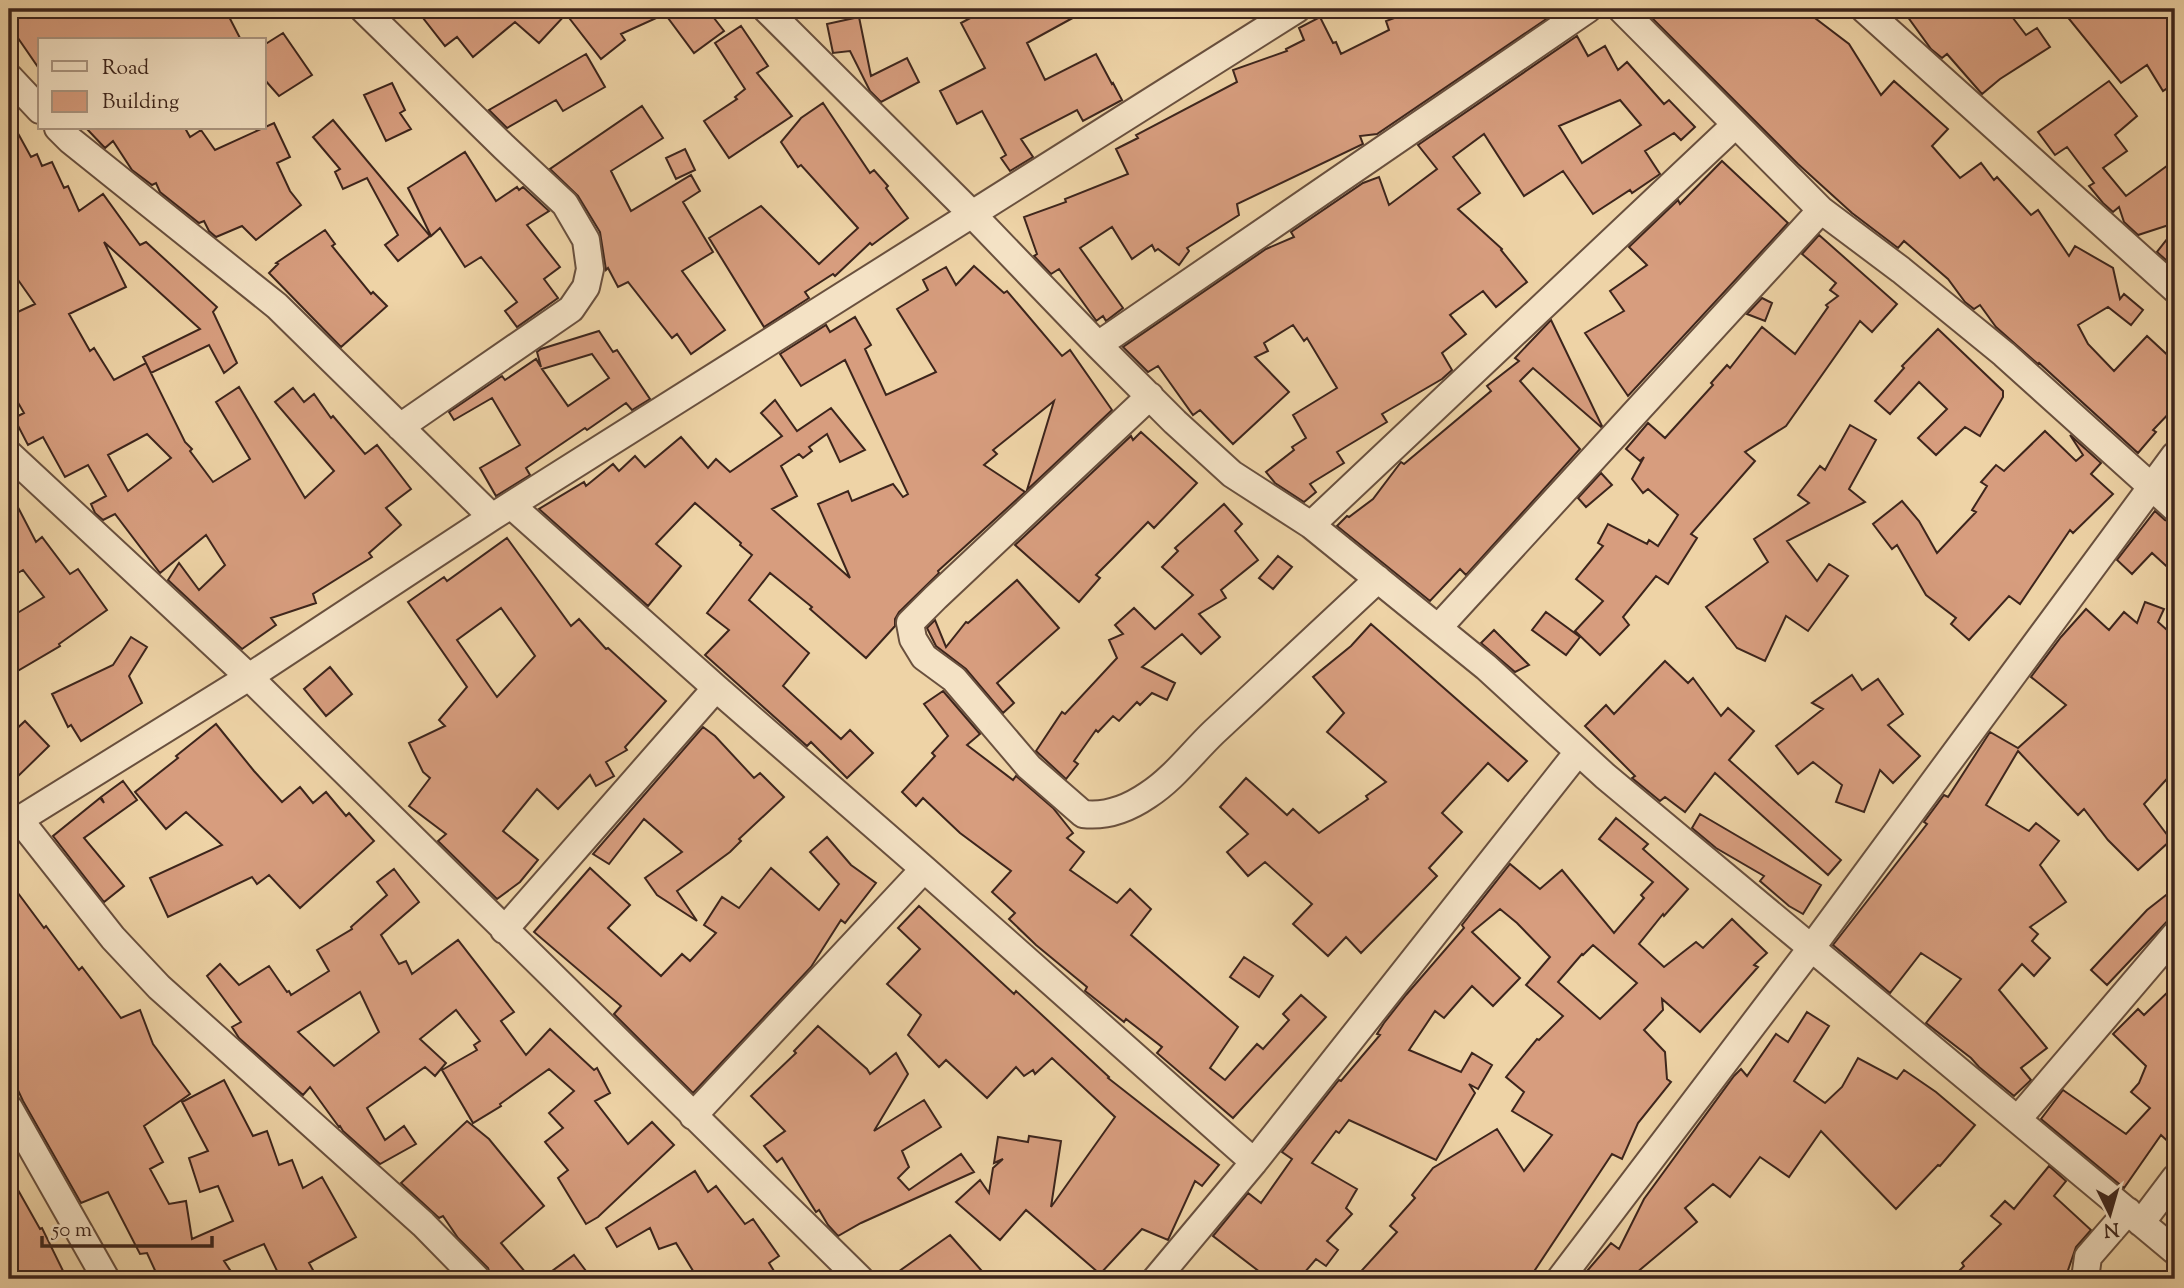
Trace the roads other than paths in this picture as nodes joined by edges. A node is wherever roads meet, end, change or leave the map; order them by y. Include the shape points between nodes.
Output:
1 (363, 9) edge
2 (766, 9) edge
3 (1297, 9) edge
4 (1588, 9) edge
5 (1621, 9) edge
6 (1864, 9) edge
7 (9, 77) edge
8 (38, 108) edge
9 (1735, 125) junction
10 (60, 130) edge
11 (1821, 210) junction
12 (972, 214) junction
13 (2175, 289) edge
14 (1098, 345) junction
15 (1150, 397) junction
16 (400, 427) junction
17 (9, 454) edge
18 (2175, 455) edge
19 (2151, 488) junction
20 (2175, 508) edge
21 (502, 511) junction
22 (1311, 525) junction
23 (1378, 579) junction
24 (1438, 628) junction
25 (249, 677) junction
26 (716, 688) junction
27 (1578, 752) junction
28 (14, 822) edge
29 (924, 869) junction
30 (504, 930) junction
31 (2175, 935) edge
32 (1812, 947) junction
33 (9, 1108) edge
34 (693, 1116) junction
35 (2018, 1119) junction
36 (1254, 1161) junction
37 (2175, 1178) edge
38 (2135, 1217) junction
39 (2175, 1251) edge
40 (106, 1279) edge
41 (477, 1279) edge
42 (860, 1279) edge
43 (1156, 1279) edge
44 (1560, 1279) edge
45 (2085, 1279) edge

1 - 16 street via 565,204 586,240 590,269 586,287 571,309
2 - 12 street
3 - 12 street
4 - 14 street
5 - 9 street
6 - 13 street
7 - 8 street
9 - 11 street
9 - 22 street
10 - 16 street via 277,306
11 - 19 street via 2004,354
11 - 24 street
12 - 14 street
12 - 21 street
14 - 15 street
15 - 22 street via 1232,474
15 - 23 street via 910,623 924,657 954,679 1029,767 1083,814 1117,811 1160,786
16 - 21 street
17 - 25 street
18 - 19 street
19 - 20 street
19 - 32 street
21 - 25 street
21 - 26 street
22 - 23 street
23 - 24 street
24 - 27 street
25 - 28 street
25 - 30 street
26 - 29 street
26 - 30 street
27 - 32 street
27 - 36 street
28 - 41 street via 159,987
29 - 34 street
29 - 36 street
30 - 34 street
31 - 35 street
32 - 35 street
32 - 44 street
33 - 40 street
34 - 42 street
35 - 38 street
36 - 43 street
37 - 38 street
38 - 39 street
38 - 45 street via 2088,1257

